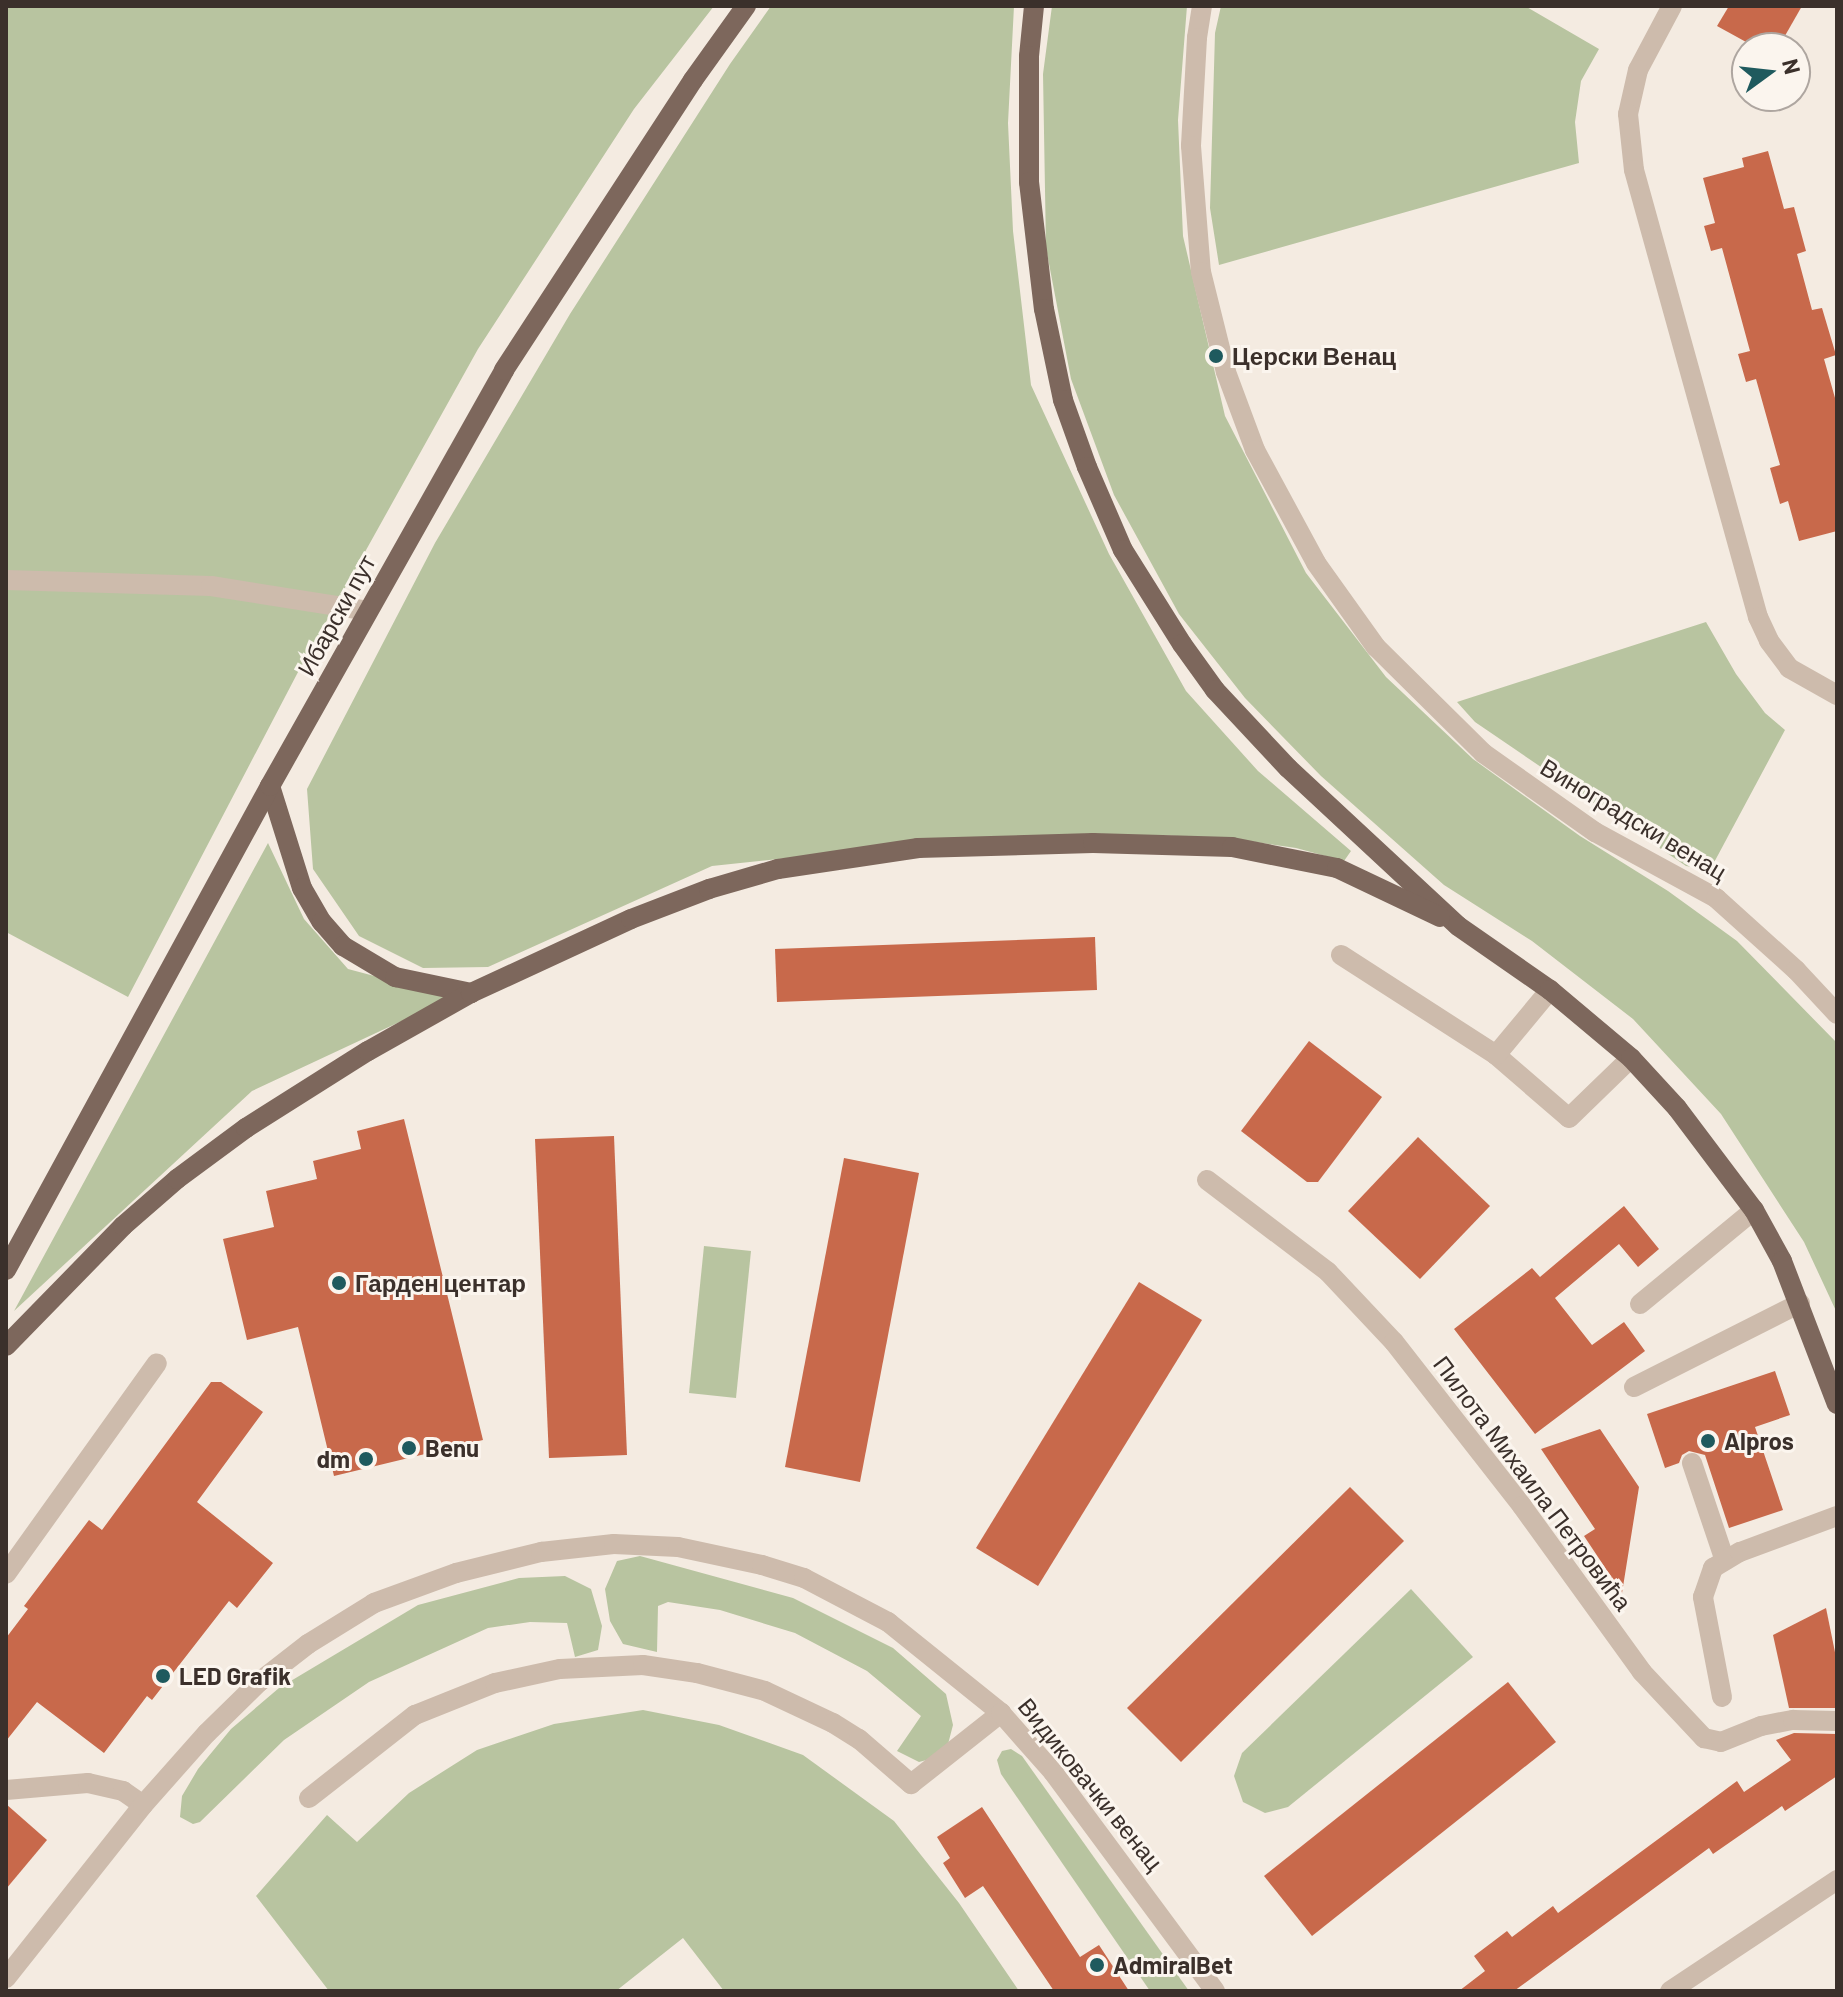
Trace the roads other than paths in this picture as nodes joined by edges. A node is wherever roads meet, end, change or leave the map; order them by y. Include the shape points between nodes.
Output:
1 (746, 6) edge
2 (1034, 6) edge
3 (1202, 6) edge
4 (1672, 6) edge
5 (6, 580) edge
6 (368, 611) junction
7 (1837, 695) edge
8 (270, 786) junction
9 (1458, 926) junction
10 (1341, 955) dead end
11 (1550, 990) junction
12 (471, 993) junction
13 (1837, 1014) edge
14 (1496, 1055) junction
15 (1631, 1058) junction
16 (1207, 1180) dead end
17 (1754, 1210) junction
18 (6, 1270) edge
19 (1800, 1303) junction
20 (1640, 1304) dead end
21 (6, 1346) edge
22 (157, 1363) dead end
23 (1634, 1387) dead end
24 (1837, 1404) edge
25 (1692, 1463) dead end
26 (1837, 1516) edge
27 (1725, 1561) junction
28 (6, 1574) edge
29 (1722, 1697) dead end
30 (1001, 1713) junction
31 (1837, 1721) edge
32 (6, 1790) edge
33 (309, 1798) dead end
34 (143, 1805) junction
35 (1837, 1880) edge
36 (6, 1978) edge
37 (1215, 1991) edge
38 (1670, 1991) edge

1 - 6 main road, Ибарски пут via 504,370
2 - 9 main road via 1029,182 1044,309 1063,400 1103,509 1123,550 1215,690 1288,768
3 - 13 street, Виноградски венац via 1191,146 1201,272 1226,372 1255,450 1316,563 1376,647 1483,753 1595,832 1716,898
4 - 7 street via 1638,70 1628,114 1637,184 1758,617 1789,668
5 - 6 street via 211,586
6 - 8 main road, Ибарски пут
8 - 12 main road via 302,888 343,946 395,977
8 - 18 main road, Ибарски пут
9 - 11 main road
9 - 12 main road via 1337,868 1232,847 1093,843 918,848 778,869 709,889
10 - 14 street
11 - 14 street
11 - 15 main road
12 - 21 main road via 368,1051 215,1150 123,1226
14 - 15 street via 1569,1118
15 - 17 main road via 1677,1108
16 - 31 street, Пилота Михаила Петровића via 1328,1272 1394,1342 1642,1672 1704,1738 1721,1742 1793,1720
17 - 19 main road
17 - 20 street
19 - 23 street
19 - 24 main road
22 - 28 street
25 - 27 street
26 - 27 street
27 - 29 street via 1713,1568 1703,1597
30 - 33 street via 911,1784 859,1739 765,1691 643,1665 560,1669 495,1683 415,1715
30 - 34 street, Видиковачки венац via 888,1622 804,1578 678,1547 579,1546 502,1559 374,1603 251,1689
30 - 37 street, Видиковачки венац via 1053,1772
32 - 34 street via 88,1783 123,1791
34 - 36 street, Видиковачки венац
35 - 38 street

